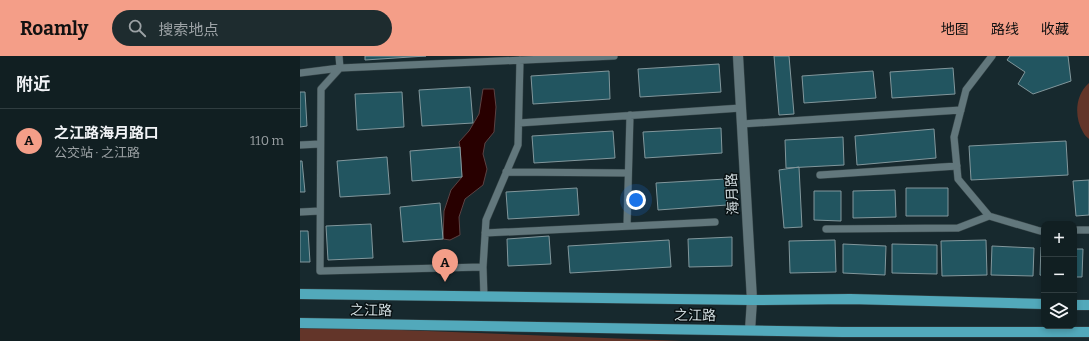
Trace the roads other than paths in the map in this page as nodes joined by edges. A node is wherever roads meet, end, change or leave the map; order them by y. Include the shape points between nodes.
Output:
1 (339, 56) edge
2 (614, 56) edge
3 (738, 56) edge
4 (992, 56) edge
5 (580, 57) edge
6 (520, 60) junction
7 (340, 68) junction
8 (300, 73) edge
9 (741, 108) junction
10 (961, 110) junction
11 (630, 115) junction
12 (519, 123) junction
13 (742, 124) junction
14 (320, 144) junction
15 (300, 145) edge
16 (957, 166) junction
17 (506, 172) junction
18 (628, 173) junction
19 (820, 175) dead end
20 (320, 211) junction
21 (300, 212) edge
22 (989, 216) junction
23 (715, 222) dead end
24 (627, 226) junction
25 (826, 229) dead end
26 (1077, 230) edge
27 (1089, 230) edge
28 (1041, 231) edge
29 (485, 233) junction
30 (483, 267) junction
31 (300, 294) edge
32 (484, 297) junction
33 (752, 300) junction
34 (1041, 304) edge
35 (1077, 305) edge
36 (1089, 305) edge
37 (300, 323) edge
38 (750, 330) junction
39 (1089, 332) edge

1 - 7 lane
2 - 5 lane
3 - 9 street, 海月路
4 - 10 lane via 966,90
5 - 6 lane
6 - 7 lane
6 - 12 lane
7 - 8 lane
7 - 14 lane via 320,89
9 - 11 lane
9 - 13 street, 海月路
10 - 13 lane
10 - 16 lane via 954,137
11 - 12 lane
11 - 18 lane
12 - 17 lane via 518,145
13 - 33 street, 海月路
14 - 15 lane
14 - 20 lane
16 - 19 lane
16 - 22 lane via 958,180
17 - 18 lane
17 - 29 lane via 486,220
18 - 24 lane
20 - 21 lane
20 - 30 lane via 320,271
22 - 25 lane via 958,228
22 - 28 lane
23 - 24 lane
24 - 29 lane
26 - 27 lane
29 - 30 lane
30 - 32 lane
31 - 32 main road, 之江路
32 - 33 main road, 之江路
33 - 34 main road, 之江路 via 850,299
33 - 38 street, 海月路
35 - 36 main road
37 - 38 main road, 之江路
38 - 39 main road, 之江路

